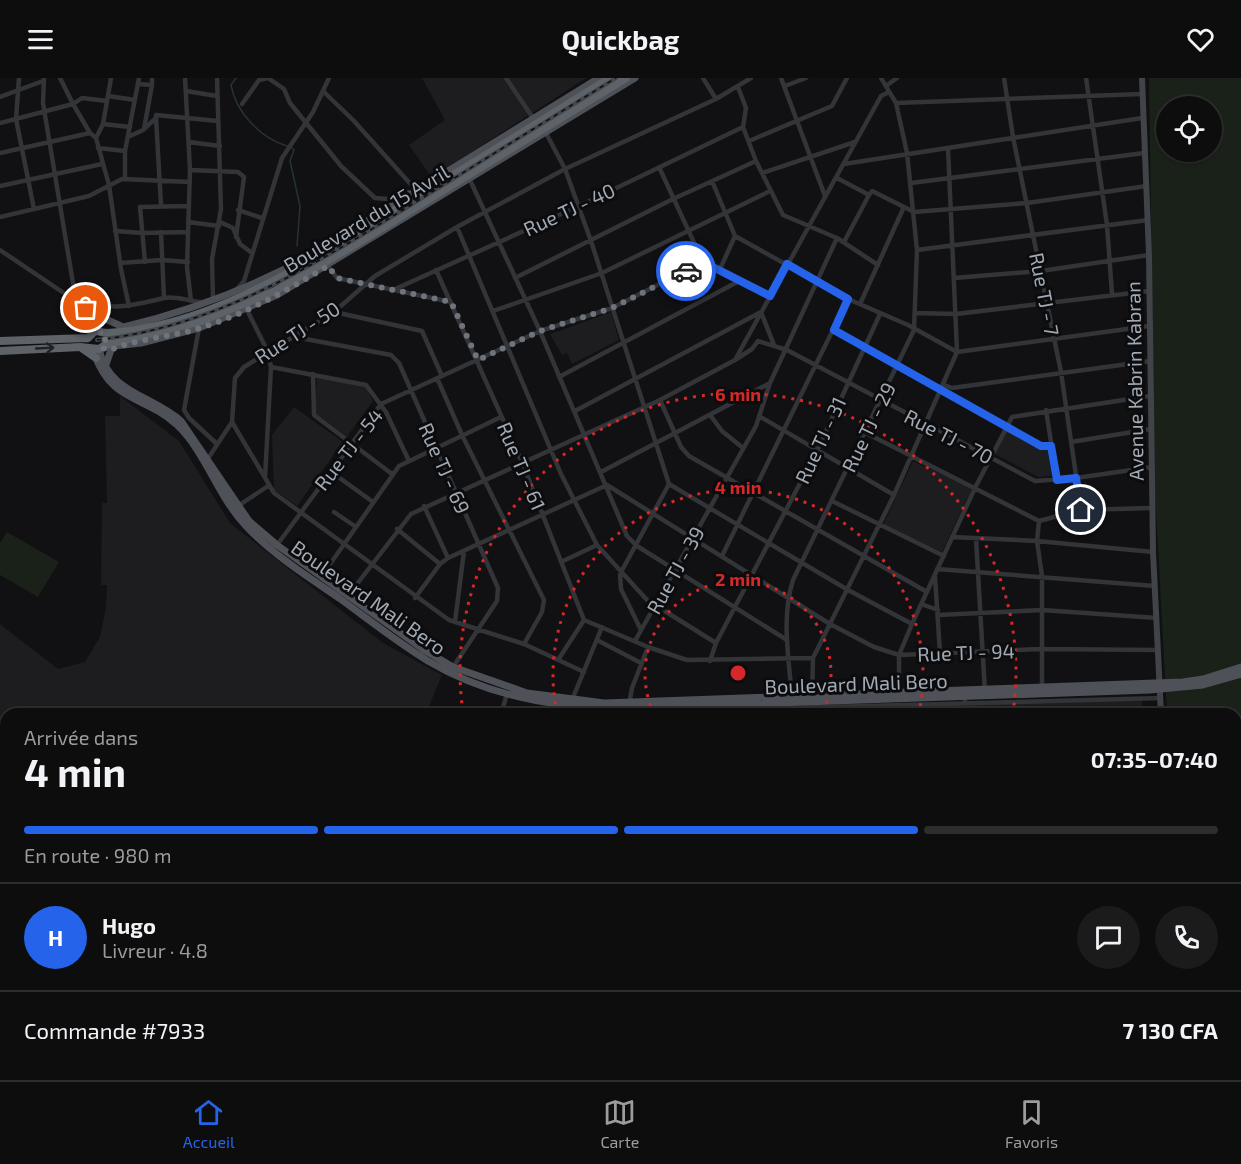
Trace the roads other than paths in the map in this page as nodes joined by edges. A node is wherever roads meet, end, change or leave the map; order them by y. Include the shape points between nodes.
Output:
1 (19, 78) edge
2 (60, 78) edge
3 (111, 78) edge
4 (152, 78) edge
5 (185, 78) edge
6 (217, 78) edge
7 (268, 78) edge
8 (329, 78) edge
9 (506, 78) edge
10 (599, 78) edge
11 (610, 78) edge
12 (626, 78) edge
13 (635, 78) edge
14 (703, 78) edge
15 (751, 78) edge
16 (781, 78) edge
17 (806, 78) edge
18 (847, 78) edge
19 (881, 78) edge
20 (897, 78) edge
21 (1005, 78) edge
22 (1086, 78) edge
23 (1142, 78) edge
24 (43, 79) edge
25 (138, 81) edge
26 (152, 85) junction
27 (785, 86) junction
28 (886, 86) junction
29 (738, 87) junction
30 (186, 91) junction
31 (16, 92) junction
32 (324, 92) junction
33 (889, 92) junction
34 (1142, 94) junction
35 (217, 96) junction
36 (1088, 96) junction
37 (0, 97) edge
38 (108, 99) junction
39 (716, 99) junction
40 (1006, 99) junction
41 (135, 100) junction
42 (896, 103) junction
43 (73, 104) junction
44 (242, 104) dead end
45 (44, 111) junction
46 (188, 117) junction
47 (156, 118) junction
48 (533, 118) junction
49 (1142, 118) junction
50 (16, 119) junction
51 (798, 120) junction
52 (218, 121) junction
53 (307, 122) junction
54 (0, 123) edge
55 (103, 124) junction
56 (1092, 126) junction
57 (130, 127) junction
58 (743, 127) junction
59 (143, 130) junction
60 (90, 133) junction
61 (546, 133) junction
62 (129, 137) junction
63 (1013, 137) junction
64 (96, 138) junction
65 (50, 141) junction
66 (748, 141) junction
67 (189, 142) junction
68 (855, 142) junction
69 (220, 146) junction
70 (22, 147) junction
71 (98, 148) junction
72 (948, 148) junction
73 (125, 151) junction
74 (0, 153) edge
75 (907, 153) junction
76 (1144, 153) junction
77 (811, 156) junction
78 (1096, 160) junction
79 (756, 161) junction
80 (102, 164) junction
81 (844, 164) junction
82 (659, 167) junction
83 (565, 169) junction
84 (190, 170) junction
85 (1020, 170) junction
86 (221, 172) junction
87 (762, 173) junction
88 (56, 174) junction
89 (837, 178) junction
90 (124, 179) junction
91 (158, 179) junction
92 (949, 179) junction
93 (27, 180) junction
94 (470, 180) junction
95 (712, 181) junction
96 (190, 182) junction
97 (911, 183) junction
98 (108, 185) junction
99 (427, 185) junction
100 (0, 186) edge
101 (1147, 186) junction
102 (415, 189) junction
103 (770, 191) junction
104 (1102, 193) junction
105 (868, 195) junction
106 (825, 197) junction
107 (673, 199) junction
108 (62, 203) junction
109 (1027, 203) junction
110 (161, 205) junction
111 (189, 206) junction
112 (579, 206) junction
113 (34, 209) junction
114 (903, 209) junction
115 (950, 209) junction
116 (238, 210) junction
117 (485, 212) junction
118 (725, 212) junction
119 (914, 212) junction
120 (0, 217) edge
121 (262, 218) junction
122 (1148, 220) junction
123 (188, 222) junction
124 (220, 224) junction
125 (1107, 225) junction
126 (809, 226) junction
127 (457, 227) junction
128 (688, 229) junction
129 (115, 231) junction
130 (160, 231) junction
131 (188, 232) junction
132 (142, 233) junction
133 (735, 236) junction
134 (1034, 236) junction
135 (236, 237) junction
136 (837, 238) junction
137 (591, 241) junction
138 (498, 242) junction
139 (844, 242) junction
140 (952, 246) junction
141 (0, 250) edge
142 (917, 250) junction
143 (252, 253) junction
144 (468, 255) junction
145 (1149, 255) junction
146 (162, 260) junction
147 (1109, 261) junction
148 (145, 262) junction
149 (188, 262) junction
150 (703, 262) junction
151 (120, 263) junction
152 (787, 264) junction
153 (328, 266) junction
154 (878, 266) junction
155 (720, 269) junction
156 (436, 270) junction
157 (1041, 272) junction
158 (602, 273) junction
159 (515, 278) junction
160 (954, 278) junction
161 (741, 280) junction
162 (817, 281) junction
163 (363, 285) junction
164 (393, 290) junction
165 (1149, 291) junction
166 (1112, 294) junction
167 (770, 296) junction
168 (164, 298) junction
169 (76, 299) junction
170 (213, 299) junction
171 (848, 299) junction
172 (524, 300) junction
173 (190, 301) junction
174 (451, 302) junction
175 (1047, 303) junction
176 (860, 304) junction
177 (129, 306) junction
178 (612, 308) junction
179 (247, 310) junction
180 (493, 311) junction
181 (334, 312) junction
182 (760, 312) junction
183 (92, 313) junction
184 (916, 313) junction
185 (880, 314) junction
186 (956, 314) junction
187 (1149, 326) junction
188 (122, 327) junction
189 (199, 328) junction
190 (834, 330) junction
191 (914, 330) junction
192 (540, 331) junction
193 (294, 337) junction
194 (0, 341) edge
195 (101, 341) junction
196 (1054, 341) junction
197 (624, 344) junction
198 (774, 345) junction
199 (509, 346) junction
200 (76, 347) junction
201 (863, 347) junction
202 (0, 351) edge
203 (787, 351) junction
204 (268, 352) junction
205 (957, 352) junction
206 (96, 358) junction
207 (478, 360) junction
208 (735, 360) junction
209 (1149, 361) junction
210 (816, 365) junction
211 (898, 366) junction
212 (271, 367) junction
213 (105, 369) junction
214 (1061, 372) junction
215 (313, 374) junction
216 (439, 377) junction
217 (559, 377) junction
218 (636, 380) junction
219 (770, 382) junction
220 (846, 382) junction
221 (943, 387) junction
222 (411, 391) junction
223 (1150, 396) junction
224 (660, 400) junction
225 (881, 401) junction
226 (381, 404) junction
227 (645, 408) junction
228 (1066, 408) junction
229 (1046, 410) junction
230 (575, 411) junction
231 (710, 415) junction
232 (759, 416) junction
233 (501, 417) junction
234 (232, 422) junction
235 (926, 424) junction
236 (1005, 427) junction
237 (1151, 429) junction
238 (783, 431) junction
239 (866, 433) junction
240 (584, 434) junction
241 (462, 435) junction
242 (674, 435) junction
243 (1071, 441) junction
244 (350, 443) junction
245 (217, 444) junction
246 (656, 444) junction
247 (1051, 446) junction
248 (435, 447) junction
249 (551, 448) junction
250 (743, 448) junction
251 (817, 451) junction
252 (911, 456) junction
253 (990, 457) junction
254 (408, 459) junction
255 (206, 462) junction
256 (522, 462) junction
257 (1152, 467) junction
258 (849, 468) junction
259 (330, 471) junction
260 (601, 472) junction
261 (392, 474) junction
262 (265, 478) junction
263 (726, 478) junction
264 (1076, 478) junction
265 (485, 479) junction
266 (1057, 480) junction
267 (669, 484) junction
268 (606, 485) junction
269 (268, 486) junction
270 (975, 488) junction
271 (455, 492) junction
272 (752, 493) junction
273 (894, 495) junction
274 (832, 501) junction
275 (373, 502) junction
276 (574, 502) junction
277 (238, 506) junction
278 (424, 506) junction
279 (1152, 508) junction
280 (709, 509) junction
281 (1081, 510) junction
282 (300, 512) junction
283 (334, 512) dead end
284 (785, 512) junction
285 (544, 516) junction
286 (653, 516) junction
287 (1039, 521) junction
288 (737, 525) junction
289 (880, 526) junction
290 (356, 527) junction
291 (397, 529) junction
292 (511, 531) junction
293 (817, 531) junction
294 (952, 537) junction
295 (693, 539) junction
296 (976, 539) junction
297 (1037, 541) junction
298 (344, 544) junction
299 (769, 544) junction
300 (277, 545) junction
301 (480, 545) junction
302 (597, 545) junction
303 (637, 546) junction
304 (464, 551) junction
305 (1153, 552) junction
306 (722, 556) junction
307 (944, 556) junction
308 (448, 558) junction
309 (864, 558) junction
310 (563, 561) junction
311 (801, 562) junction
312 (371, 564) junction
313 (440, 564) junction
314 (621, 571) junction
315 (676, 571) junction
316 (936, 572) junction
317 (978, 572) junction
318 (753, 575) junction
319 (1042, 576) junction
320 (320, 578) junction
321 (1155, 586) junction
322 (848, 590) junction
323 (927, 592) junction
324 (788, 597) junction
325 (415, 598) junction
326 (346, 599) junction
327 (921, 604) junction
328 (656, 607) junction
329 (735, 608) junction
330 (1042, 610) junction
331 (938, 613) junction
332 (979, 613) junction
333 (1157, 618) junction
334 (584, 620) junction
335 (455, 622) junction
336 (830, 624) junction
337 (912, 624) junction
338 (602, 627) junction
339 (478, 629) junction
340 (641, 630) junction
341 (597, 640) junction
342 (787, 640) junction
343 (634, 641) junction
344 (524, 644) junction
345 (716, 644) junction
346 (648, 647) junction
347 (1042, 649) junction
348 (1158, 650) junction
349 (981, 651) junction
350 (940, 653) junction
351 (899, 655) junction
352 (788, 658) junction
353 (813, 658) junction
354 (558, 660) junction
355 (710, 661) junction
356 (641, 663) junction
357 (453, 667) junction
358 (1241, 667) edge
359 (584, 672) junction
360 (1241, 674) edge
361 (1160, 686) junction
362 (1169, 686) junction
363 (1151, 687) junction
364 (1042, 688) junction
365 (508, 691) junction
366 (899, 691) junction
367 (985, 693) junction
368 (1137, 694) junction
369 (812, 696) junction
370 (1161, 698) junction
371 (792, 699) junction
372 (965, 699) junction
373 (572, 700) junction
374 (801, 705) junction
375 (503, 708) edge
376 (633, 708) edge
377 (684, 708) edge
378 (774, 708) edge
379 (965, 708) edge
380 (1161, 708) edge

1 - 31 street
2 - 43 street
3 - 38 street
4 - 26 street
5 - 30 street
6 - 35 street
7 - 44 street via 259,80
7 - 53 street via 284,89 290,103
8 - 32 street
9 - 48 street
10 - 48 main road, Boulevard du 15 Avril
11 - 195 highway, Boulevard du 15 Avril via 329,251 266,285 194,314
12 - 195 highway, Boulevard du 15 Avril via 275,291 201,321
13 - 61 main road, Boulevard du 15 Avril
14 - 39 street
15 - 29 street, Rue TJ - 50
16 - 27 street
17 - 27 street
18 - 51 street via 832,106
19 - 28 street, Rue TJ - 29
20 - 28 street
21 - 40 street, Rue TJ - 7
22 - 36 street
23 - 34 street, Avenue Kabrin Kabran
24 - 31 street
24 - 45 street
25 - 26 street
25 - 41 street
26 - 59 street
27 - 51 street
28 - 33 street, Rue TJ - 29
29 - 39 street, Rue TJ - 50
29 - 58 street via 746,108
30 - 35 street
30 - 46 street
31 - 37 street
31 - 50 street
32 - 53 street
32 - 102 street
33 - 42 street, Rue TJ - 29
33 - 68 street via 881,96
34 - 36 street
34 - 49 street, Avenue Kabrin Kabran
35 - 52 street
36 - 40 street
36 - 56 street
38 - 41 street
38 - 43 street via 82,98
38 - 55 street
39 - 83 street, Rue TJ - 50
40 - 42 street
40 - 63 street, Rue TJ - 7
41 - 57 street
42 - 75 street, Rue TJ - 29
43 - 45 street
43 - 60 street
45 - 50 street
45 - 65 street
46 - 47 street via 158,114
46 - 52 street
46 - 67 street
47 - 59 street
47 - 91 street
48 - 99 main road, Boulevard du 15 Avril
49 - 56 street
49 - 76 street, Avenue Kabrin Kabran
50 - 54 street
50 - 70 street
51 - 66 street
51 - 77 street
52 - 69 street
53 - 102 street via 341,166 376,199 387,200
53 - 121 street via 282,158
55 - 57 street
55 - 64 street
56 - 63 street
56 - 78 street
57 - 62 street
58 - 66 street
58 - 82 street, Rue TJ - 40
59 - 62 street
60 - 64 street
60 - 65 street
61 - 83 street
61 - 94 main road, Boulevard du 15 Avril
62 - 73 street
63 - 72 street
63 - 85 street, Rue TJ - 7
64 - 71 street
65 - 70 street
65 - 88 street
66 - 79 street
67 - 69 street
67 - 84 street
68 - 77 street
68 - 81 street
69 - 86 street
70 - 74 street
70 - 93 street
71 - 73 street
71 - 80 street
72 - 75 street
72 - 92 street
73 - 90 street
75 - 81 street
75 - 97 street, Rue TJ - 29
76 - 78 street
76 - 101 street, Avenue Kabrin Kabran
77 - 87 street
77 - 106 street
78 - 85 street
78 - 104 street
79 - 87 street
79 - 95 street
80 - 88 street
80 - 98 street
81 - 89 street
82 - 107 street
82 - 112 street, Rue TJ - 40
83 - 112 street
83 - 117 street, Rue TJ - 50
84 - 86 street
84 - 96 street
85 - 92 street
85 - 109 street, Rue TJ - 7
86 - 116 street via 238,172 244,177
86 - 124 street
87 - 103 street
88 - 93 street
88 - 108 street
89 - 105 street
89 - 106 street
90 - 91 street
90 - 98 street
91 - 96 street
91 - 110 street
92 - 97 street
92 - 115 street
93 - 100 street
93 - 113 street
94 - 117 street
94 - 153 main road, Boulevard du 15 Avril
95 - 107 street
95 - 118 street
96 - 111 street
97 - 119 street, Rue TJ - 29
98 - 108 street via 89,196
98 - 129 street
99 - 102 street
99 - 188 main road, Boulevard du 15 Avril via 248,288 201,306
101 - 104 street
101 - 122 street, Avenue Kabrin Kabran
103 - 118 street
103 - 126 street via 783,215
104 - 109 street
104 - 125 street
105 - 114 street via 872,191
105 - 139 street
106 - 126 street
107 - 128 street
107 - 137 street
108 - 113 street
108 - 169 street
109 - 115 street
109 - 134 street, Rue TJ - 7
110 - 111 street
110 - 132 street via 140,207
111 - 123 street
112 - 137 street
112 - 138 street, Rue TJ - 40
113 - 120 street
114 - 119 street
114 - 154 street
115 - 119 street
115 - 140 street
116 - 121 street
116 - 135 street
117 - 127 street, Rue TJ - 50
117 - 138 street
118 - 128 street
118 - 133 street
119 - 142 street, Rue TJ - 29
121 - 143 street
122 - 125 street
122 - 145 street, Avenue Kabrin Kabran
123 - 124 street
123 - 131 street
124 - 135 street via 231,226
124 - 170 street via 212,259
125 - 134 street
125 - 147 street
126 - 136 street
126 - 152 street
127 - 144 street
127 - 163 street, Rue TJ - 50
128 - 150 street
128 - 158 street
129 - 132 street
129 - 151 street
130 - 131 street
130 - 132 street
130 - 146 street
131 - 149 street
132 - 148 street
133 - 152 street
133 - 155 street
134 - 140 street
134 - 157 street, Rue TJ - 7
135 - 143 street
136 - 139 street
136 - 162 street, Rue TJ - 39
137 - 158 street
137 - 159 street
138 - 144 street, Rue TJ - 40
138 - 159 street
139 - 154 street
140 - 142 street
140 - 160 street
141 - 169 street
142 - 184 street, Rue TJ - 29
143 - 170 street via 242,284
144 - 156 street, Rue TJ - 40
144 - 180 street
145 - 147 street
145 - 165 street, Avenue Kabrin Kabran
146 - 148 street
146 - 149 street
146 - 168 street
147 - 157 street
147 - 166 street
148 - 151 street
149 - 173 street
150 - 155 street
150 - 178 street, Rue TJ - 54
151 - 177 street
152 - 162 street
152 - 167 street
153 - 163 street via 337,278
153 - 179 main road, Boulevard du 15 Avril
154 - 176 street
155 - 161 street
156 - 164 street, Rue TJ - 40
156 - 174 street, Rue TJ - 61
157 - 160 street
157 - 175 street, Rue TJ - 7
158 - 172 street
158 - 178 street
159 - 172 street
160 - 186 street
161 - 167 street
161 - 197 street
162 - 171 street
162 - 203 street, Rue TJ - 39
163 - 164 street
163 - 181 street, Rue TJ - 50
164 - 174 street
165 - 166 street
165 - 187 street, Avenue Kabrin Kabran
166 - 175 street
167 - 182 street
168 - 173 street
168 - 177 street
169 - 177 street
169 - 183 street
170 - 173 street
171 - 176 street
171 - 190 street
172 - 180 street
172 - 192 street
174 - 207 street, Rue TJ - 61
175 - 186 street
175 - 196 street, Rue TJ - 7
176 - 185 street
178 - 192 street, Rue TJ - 54
178 - 197 street
179 - 189 main road, Boulevard du 15 Avril
179 - 204 street
180 - 199 street
181 - 193 street, Rue TJ - 50
181 - 216 street via 422,331
182 - 198 street
182 - 208 street
182 - 218 street
183 - 188 main road
183 - 195 street, Boulevard Mali Bero
184 - 186 street
184 - 191 street, Rue TJ - 29
185 - 191 street
185 - 201 street, Rue TJ - 31
186 - 205 street
187 - 196 street
187 - 209 street, Avenue Kabrin Kabran
188 - 195 main road, Boulevard du 15 Avril
189 - 195 main road, Boulevard du 15 Avril
189 - 245 street via 184,410
190 - 201 street
190 - 210 street
191 - 205 street
191 - 211 street, Rue TJ - 29
192 - 199 street, Rue TJ - 54
192 - 217 street
193 - 204 street, Rue TJ - 50
193 - 222 street, Rue TJ - 69 via 392,356
194 - 195 highway, Boulevard du 15 Avril
195 - 200 highway, Boulevard du 15 Avril
195 - 206 main road, Boulevard Mali Bero
195 - 213 main road, Boulevard Mali Bero
195 - 213 main road
196 - 205 street
196 - 214 street, Rue TJ - 7
197 - 217 street
197 - 218 street
198 - 203 street, Rue TJ - 70
198 - 208 street, Rue TJ - 70 via 758,341
199 - 207 street, Rue TJ - 54
199 - 249 street
202 -> 200 highway, Boulevard du 15 Avril
200 - 206 highway
201 - 211 street
201 - 220 street, Rue TJ - 31
203 - 210 street, Rue TJ - 70
203 - 219 street, Rue TJ - 39
204 - 212 street
204 - 234 street, Rue TJ - 50 via 244,367 235,378
205 - 221 street
206 - 255 main road, Boulevard Mali Bero via 112,385 178,426
207 - 216 street, Rue TJ - 54
207 - 233 street, Rue TJ - 61
208 - 224 street
209 - 214 street
209 - 223 street, Avenue Kabrin Kabran
210 - 220 street, Rue TJ - 70
210 - 238 street
211 - 221 street
211 - 225 street, Rue TJ - 29
212 - 215 street
212 - 262 street
213 - 255 main road, Boulevard Mali Bero via 123,386 182,421
214 - 221 street
214 - 228 street, Rue TJ - 7
215 - 226 street via 366,385
215 - 244 street via 314,416
216 - 222 street, Rue TJ - 54
216 - 241 street
217 - 230 street
218 - 227 street
218 - 230 street
219 - 231 street
219 - 232 street, Rue TJ - 39
220 - 225 street, Rue TJ - 70
220 - 251 street, Rue TJ - 31
221 - 235 street
221 - 236 street
222 - 226 street, Rue TJ - 54
222 - 248 street, Rue TJ - 69
223 - 228 street
223 - 237 street, Avenue Kabrin Kabran
224 - 227 street
224 - 242 street
225 - 235 street, Rue TJ - 70
225 - 239 street, Rue TJ - 29
226 - 244 street, Rue TJ - 54
226 - 254 street
227 - 240 street
227 - 246 street
228 - 229 street
228 - 243 street, Rue TJ - 7
229 - 236 street via 1013,416
229 - 247 street
230 - 240 street
231 - 242 street
231 - 250 street
232 - 238 street
232 - 250 street, Rue TJ - 39
233 - 241 street
233 - 256 street, Rue TJ - 61
234 - 245 street
234 - 262 street
235 - 252 street
235 - 253 street, Rue TJ - 70
236 - 247 street via 1043,447
236 - 253 street
237 - 243 street
237 - 257 street, Avenue Kabrin Kabran
238 - 251 street
238 - 272 street
239 - 252 street
239 - 258 street, Rue TJ - 29
240 - 249 street
240 - 260 street
241 - 248 street
241 - 265 street
242 - 246 street
242 - 263 street via 683,451
243 - 264 street, Rue TJ - 7
244 - 259 street, Rue TJ - 54
244 - 261 street
245 - 255 street
246 - 260 street
246 - 267 street
247 - 266 street
248 - 254 street
248 - 271 street, Rue TJ - 69
249 - 256 street
249 - 276 street
250 - 263 street, Rue TJ - 39
251 - 258 street
251 - 284 street, Rue TJ - 31
252 - 270 street
252 - 273 street
253 - 266 street, Rue TJ - 70 via 1035,481
253 - 270 street
254 - 261 street
255 - 277 main road, Boulevard Mali Bero
255 - 326 main road, Boulevard Mali Bero via 228,505 254,534
256 - 265 street
256 - 285 street, Rue TJ - 61
257 - 264 street, Rue TJ - 70
257 - 279 street, Avenue Kabrin Kabran
258 - 273 street
258 - 274 street, Rue TJ - 29
259 - 275 street
259 - 282 street, Rue TJ - 54
260 - 268 street
261 - 275 street
262 - 269 street
263 - 272 street
263 - 280 street, Rue TJ - 39
264 - 266 street, Rue TJ - 70
264 - 281 street, Rue TJ - 7
265 - 271 street
265 - 292 street
267 - 280 street
267 - 286 street
268 - 276 street
268 - 286 street, Rue TJ - 94
268 - 303 street via 627,536
269 - 277 street
269 - 282 street
270 - 287 street
270 - 294 street
271 - 278 street
271 - 301 street, Rue TJ - 69
272 - 284 street
272 - 288 street
273 - 289 street
274 - 289 street
274 - 293 street, Rue TJ - 29
275 - 290 street
276 - 285 street
276 - 302 street
277 - 300 main road, Boulevard Mali Bero
278 - 291 street
278 - 308 street
279 - 281 street
279 - 305 street, Avenue Kabrin Kabran
280 - 288 street
280 - 295 street, Rue TJ - 39
281 - 287 street
282 - 298 street
282 - 300 street, Rue TJ - 54
283 - 290 street
284 - 293 street
284 - 299 street, Rue TJ - 31
285 - 292 street
285 - 310 street, Rue TJ - 61
286 - 295 street, Rue TJ - 94
286 - 303 street
287 - 297 street
288 - 299 street
288 - 306 street
289 - 307 street
289 - 309 street
290 - 298 street
291 - 312 street
291 - 313 street
292 - 301 street
292 - 344 street via 545,604
293 - 309 street
293 - 311 street, Rue TJ - 29
294 - 296 street
294 - 307 street
295 - 306 street, Rue TJ - 94
295 - 315 street, Rue TJ - 39
296 - 297 street
296 - 317 street
297 - 305 street
297 - 319 street
298 - 312 street
298 - 320 street
299 - 311 street
299 - 318 street, Rue TJ - 31
300 - 320 main road, Boulevard Mali Bero
301 - 304 street
301 - 339 street, Rue TJ - 69 via 499,593
302 - 310 street
302 - 314 street
303 - 314 street
303 - 315 street
304 - 308 street
304 - 335 street
305 - 321 street, Avenue Kabrin Kabran
306 - 318 street, Rue TJ - 94
307 - 316 street
308 - 313 street
309 - 322 street
309 - 323 street
310 - 334 street, Rue TJ - 61
311 - 322 street
311 - 324 street, Rue TJ - 29
312 - 325 street
312 - 326 street
313 - 325 street
314 - 328 street
314 - 340 street via 621,588
315 - 328 street, Rue TJ - 39
315 - 329 street
316 - 317 street
316 - 323 street
316 - 331 street
317 - 319 street
317 - 332 street
318 - 324 street, Rue TJ - 94
318 - 329 street, Rue TJ - 31
319 - 321 street
319 - 330 street
320 - 326 main road, Boulevard Mali Bero
321 - 333 street, Avenue Kabrin Kabran
322 - 336 street
322 - 337 street
323 - 327 street
324 - 336 street, Rue TJ - 94
324 - 342 street, Rue TJ - 29
325 - 335 street
326 - 357 main road, Boulevard Mali Bero
326 - 365 main road, Boulevard Mali Bero via 428,661
327 - 331 street
327 - 337 street
328 - 340 street, Rue TJ - 39
328 - 345 street
329 - 342 street
329 - 345 street, Rue TJ - 31
330 - 332 street
330 - 333 street
330 - 347 street
331 - 332 street
331 - 350 street
332 - 349 street
333 - 348 street, Avenue Kabrin Kabran
334 - 338 street
334 - 354 street
335 - 339 street
336 - 351 street, Rue TJ - 94
336 - 353 street
337 - 351 street
338 - 341 street
338 - 343 street
339 - 344 street
339 - 357 street, Rue TJ - 69
340 - 343 street, Rue TJ - 39
341 - 356 street
341 - 359 street
342 - 352 street, Rue TJ - 29
343 - 346 street
344 - 354 street
345 - 355 street, Rue TJ - 31
346 - 355 street via 687,660
346 - 356 street
347 - 348 street, Rue TJ - 94
347 - 349 street, Rue TJ - 94
347 - 364 street
348 - 361 street, Avenue Kabrin Kabran
349 - 350 street, Rue TJ - 94
349 - 367 street
350 - 351 street, Rue TJ - 94
351 - 366 street
352 - 353 street
352 - 355 street
352 - 371 street, Rue TJ - 29
353 - 369 street
354 - 359 street
356 - 376 street
357 - 365 main road, Boulevard Mali Bero
358 - 362 main road
359 - 373 street
360 - 362 main road via 1214,683
361 - 362 main road
361 - 363 main road
361 - 370 street, Avenue Kabrin Kabran
363 - 364 main road, Boulevard Mali Bero
363 - 368 main road, Boulevard Mali Bero
364 - 367 main road, Boulevard Mali Bero
365 - 373 main road, Boulevard Mali Bero
365 - 375 street
365 - 376 main road, Boulevard Mali Bero via 570,706
366 - 367 main road, Boulevard Mali Bero
366 - 369 main road, Boulevard Mali Bero
367 - 368 main road, Boulevard Mali Bero
367 - 372 main road, Boulevard Mali Bero
368 - 370 street
368 - 372 street
369 - 371 main road, Boulevard Mali Bero
370 - 380 street, Avenue Kabrin Kabran
371 - 374 main road, Boulevard Mali Bero
371 - 376 main road, Boulevard Mali Bero
371 - 377 main road, Boulevard Mali Bero
372 - 374 main road, Boulevard Mali Bero
372 - 379 street
373 - 376 main road, Boulevard Mali Bero
374 - 378 street

